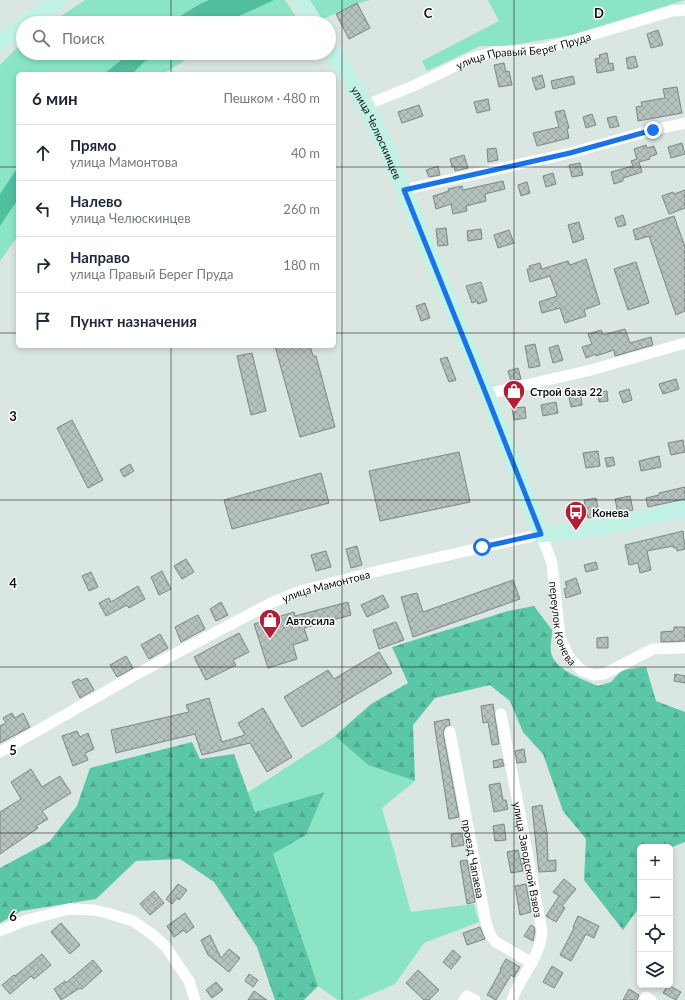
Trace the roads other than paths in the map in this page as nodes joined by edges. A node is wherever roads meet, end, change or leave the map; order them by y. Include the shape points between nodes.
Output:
1 (60, 0) edge
2 (685, 10) edge
3 (36, 16) edge
4 (16, 30) edge
5 (0, 43) edge
6 (336, 57) edge
7 (366, 105) junction
8 (685, 123) edge
9 (404, 190) junction
10 (685, 343) edge
11 (486, 394) junction
12 (685, 508) edge
13 (541, 534) junction
14 (685, 648) edge
15 (501, 714) dead end
16 (450, 732) dead end
17 (0, 752) edge
18 (0, 931) edge
19 (532, 963) junction
20 (195, 1000) edge
21 (464, 1000) edge
22 (475, 1000) edge
23 (512, 1000) edge

1 - 3 main road
2 - 7 street, улица Правый Берег Пруда via 672,11 544,49 494,52 470,59
4 - 5 main road
6 - 7 main road, улица Челюскинцев
7 - 9 main road, улица Челюскинцев
8 - 9 street via 570,153
9 - 11 main road, улица Челюскинцев
10 - 11 street via 591,370
11 - 13 main road, улица Челюскинцев
12 - 13 main road, улица Мамонтова via 576,532
13 - 14 street, переулок Конева via 552,563 560,637 569,657 582,670 594,675 604,674 653,649
13 - 17 street, улица Мамонтова via 300,591 271,603 135,675
15 - 19 street, улица Заводской Взвоз via 542,931 542,939
16 - 19 street, проезд Чапаева via 489,933 496,942
18 - 20 street via 33,918 69,909 107,913 133,921 166,947 189,981
19 - 23 street, улица Заводской Взвоз
21 - 22 street via 467,996

